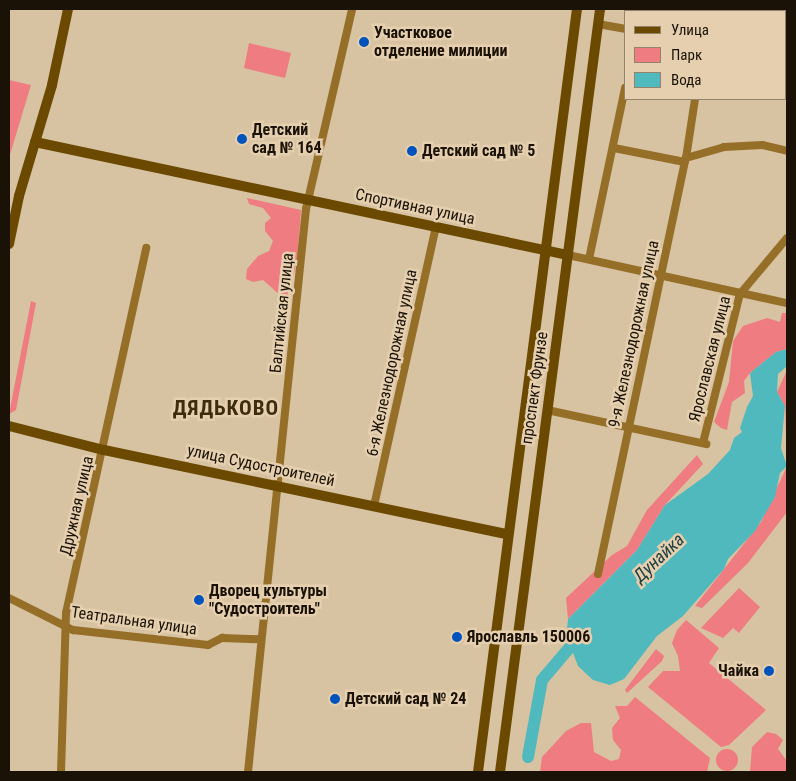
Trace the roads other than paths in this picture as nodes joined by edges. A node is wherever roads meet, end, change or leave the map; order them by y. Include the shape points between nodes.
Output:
1 (68, 9) edge
2 (352, 9) edge
3 (577, 9) edge
4 (600, 9) edge
5 (598, 24) junction
6 (624, 29) edge
7 (624, 93) edge
8 (695, 100) edge
9 (35, 142) junction
10 (614, 148) junction
11 (787, 151) edge
12 (685, 160) junction
13 (309, 201) junction
14 (436, 226) junction
15 (787, 238) edge
16 (9, 244) edge
17 (146, 248) dead end
18 (545, 250) junction
19 (568, 255) junction
20 (589, 259) junction
21 (661, 276) junction
22 (740, 294) junction
23 (787, 303) edge
24 (547, 410) junction
25 (9, 426) edge
26 (628, 429) junction
27 (104, 450) junction
28 (278, 485) junction
29 (374, 506) junction
30 (507, 534) junction
31 (598, 574) dead end
32 (9, 598) edge
33 (66, 626) junction
34 (260, 639) junction
35 (61, 772) edge
36 (248, 772) edge
37 (478, 772) edge
38 (500, 772) edge

1 - 9 main road via 52,85
2 - 13 street, Балтийская улица
3 - 18 main road, проспект Фрунзе
4 - 5 main road, проспект Фрунзе
5 - 6 street
5 - 19 main road, проспект Фрунзе
7 - 10 street
8 - 12 street, 9-я Железнодорожная улица
9 - 13 main road, Спортивная улица
9 - 16 main road
10 - 12 street
10 - 20 street
11 - 12 street via 762,145 724,147
12 - 21 street, 9-я Железнодорожная улица
13 - 14 main road, Спортивная улица
13 - 28 street, Балтийская улица
14 - 18 main road, Спортивная улица
14 - 29 street, 6-я Железнодорожная улица
15 - 22 street, Ярославская улица
17 - 27 street, Дружная улица
18 - 19 main road, Спортивная улица
18 - 30 main road, проспект Фрунзе
19 - 20 street, Спортивная улица
19 - 24 main road, проспект Фрунзе
20 - 21 street, Спортивная улица
21 - 22 street, Спортивная улица
21 - 26 street, 9-я Железнодорожная улица
22 - 23 street, Спортивная улица
22 - 26 street, Ярославская улица via 706,444
24 - 26 street
24 - 38 main road, проспект Фрунзе
25 - 27 main road, улица Судостроителей
26 - 31 street, 9-я Железнодорожная улица
27 - 28 main road, улица Судостроителей
27 - 33 street, Дружная улица
28 - 29 main road, улица Судостроителей
28 - 34 street, Балтийская улица
29 - 30 main road, улица Судостроителей
30 - 37 main road, проспект Фрунзе
32 - 33 street, Театральная улица
33 - 34 street, Театральная улица via 208,645 222,638
33 - 35 street, Дружная улица
34 - 36 street, Балтийская улица

